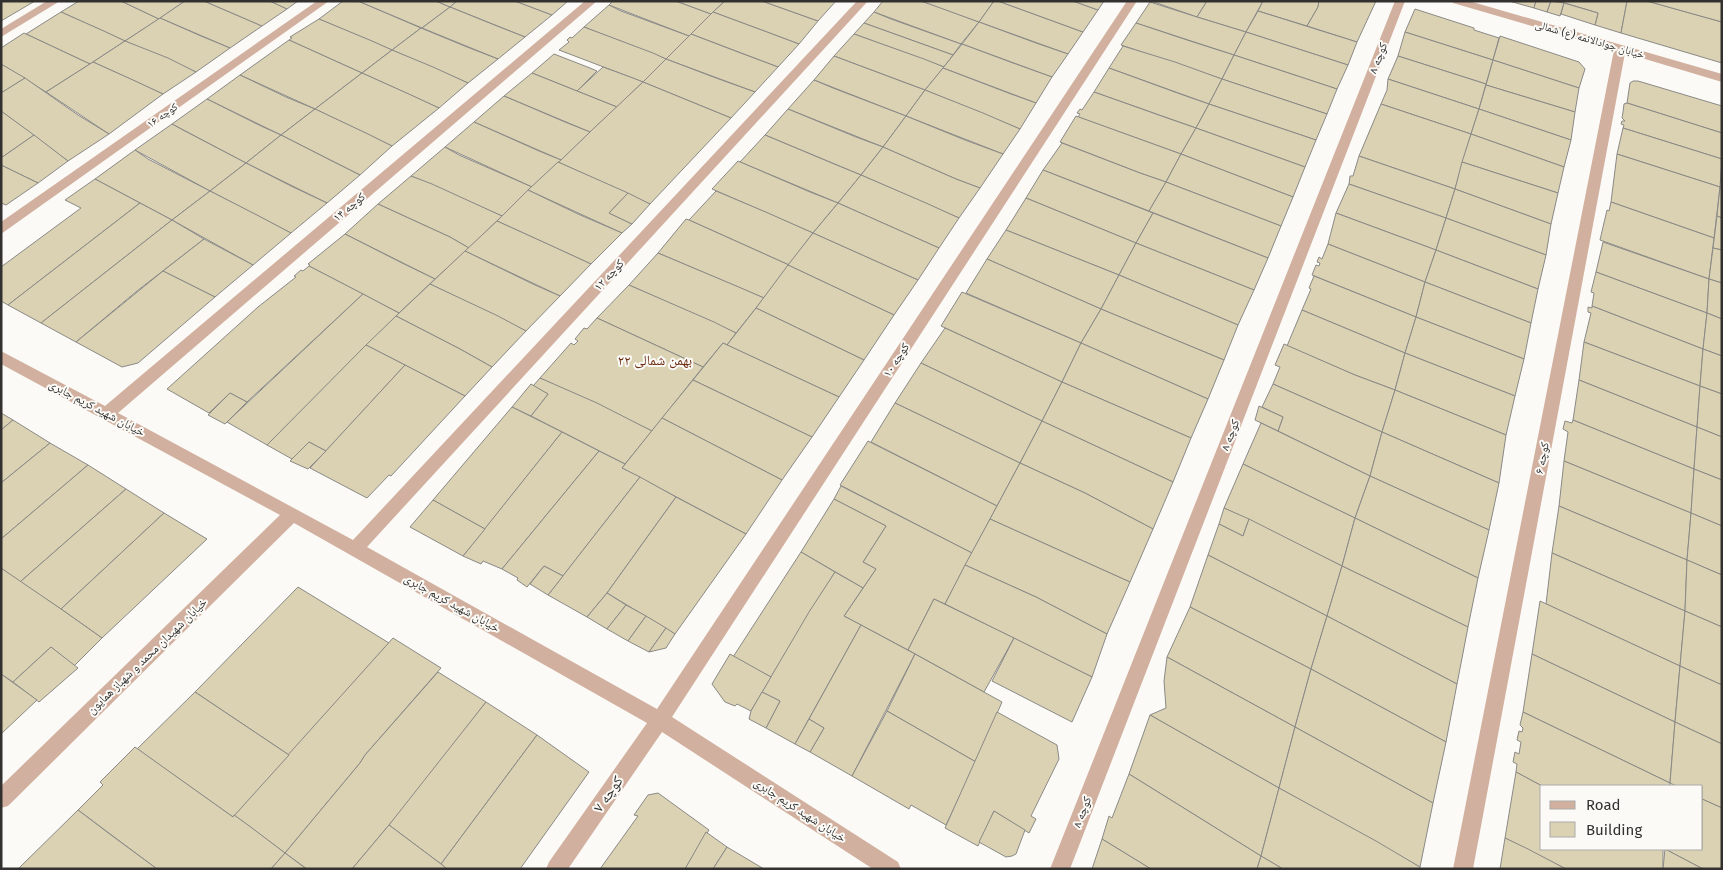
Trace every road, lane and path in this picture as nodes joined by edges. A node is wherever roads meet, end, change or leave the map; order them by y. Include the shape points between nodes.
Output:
1 (55, 1) edge
2 (324, 1) edge
3 (592, 1) edge
4 (862, 1) edge
5 (1132, 1) edge
6 (1400, 1) edge
7 (1457, 1) edge
8 (1493, 6) edge
9 (1, 34) edge
10 (1620, 48) junction
11 (1722, 78) edge
12 (1, 229) edge
13 (1, 357) edge
14 (107, 413) junction
15 (292, 514) junction
16 (355, 549) junction
17 (660, 720) junction
18 (1, 799) edge
19 (556, 869) edge
20 (891, 869) edge
21 (1060, 869) edge
22 (1463, 869) edge

1 - 9 street
2 - 12 street, کوچه ۱۶
3 - 14 street, کوچه ۱۴
4 - 16 street, کوچه ۱۲
5 - 17 street, کوچه ۱۰
6 - 21 street, کوچه ۸
7 - 8 street, خیابان جوادالائمه (ع) شمالی
8 - 10 street, خیابان جوادالائمه (ع) شمالی
10 - 11 street, خیابان جوادالائمه (ع) شمالی
10 - 22 street, کوچه ۶
13 - 14 street, خیابان شهید کریم جابری
14 - 15 street, خیابان شهید کریم جابری
15 - 16 street, خیابان شهید کریم جابری
15 - 18 street, خیابان شهیدان محمد و شهباز همایون
16 - 17 street, خیابان شهید کریم جابری
17 - 19 street, کوچه ۷
17 - 20 street, خیابان شهید کریم جابری

